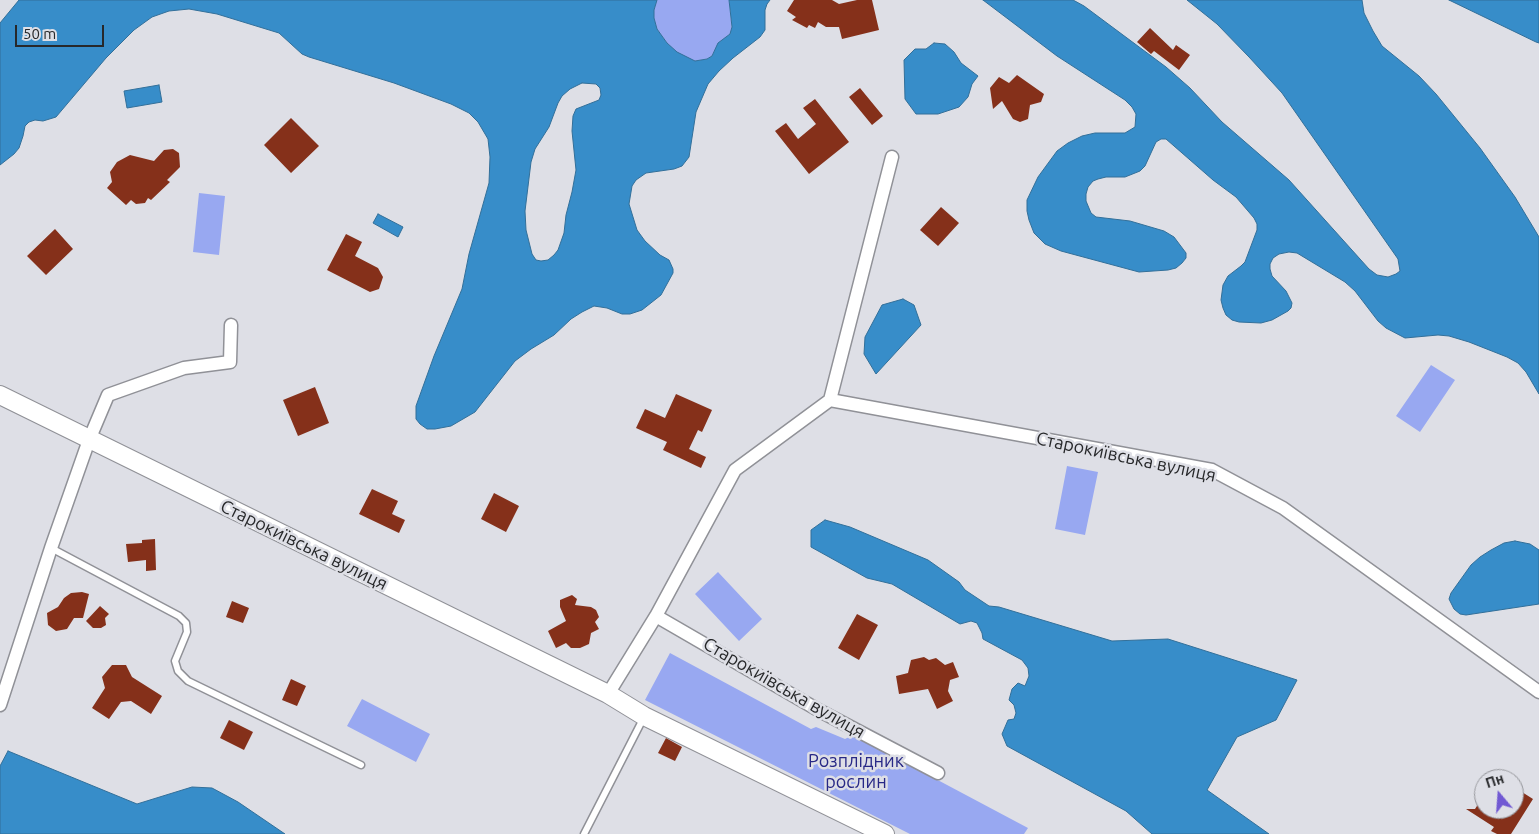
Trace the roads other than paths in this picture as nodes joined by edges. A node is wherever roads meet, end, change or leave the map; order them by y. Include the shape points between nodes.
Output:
1 (892, 157) dead end
2 (231, 325) dead end
3 (0, 395) edge
4 (830, 400) junction
5 (89, 440) junction
6 (51, 548) junction
7 (656, 616) junction
8 (1539, 692) edge
9 (608, 694) junction
10 (0, 705) edge
11 (644, 716) junction
12 (361, 765) dead end
13 (938, 773) dead end
14 (584, 834) edge
15 (885, 834) edge

1 - 4 street
2 - 5 street via 230,362 184,368 108,395
3 - 5 street, Старокиївська вулиця
4 - 7 street via 735,470
4 - 8 street, Старокиївська вулиця via 1212,470 1283,508
5 - 6 street
5 - 9 street, Старокиївська вулиця
6 - 10 street
6 - 12 lane via 179,616 186,623 187,632 175,661 178,671 188,681
7 - 9 street
7 - 13 street, Старокиївська вулиця via 820,712
9 - 11 street, Старокиївська вулиця
11 - 14 lane
11 - 15 street, Старокиївська вулиця

